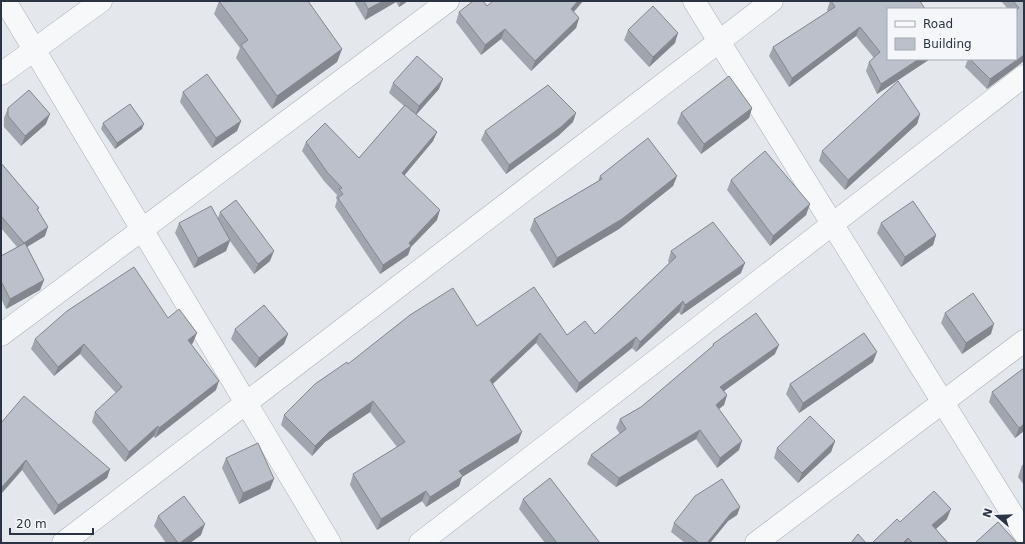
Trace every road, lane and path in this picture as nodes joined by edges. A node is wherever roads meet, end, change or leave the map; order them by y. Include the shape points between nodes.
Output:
1 (5, 1) edge
2 (101, 1) edge
3 (448, 1) edge
4 (694, 1) edge
5 (772, 1) edge
6 (719, 41) junction
7 (34, 50) junction
8 (1, 74) edge
9 (1024, 76) edge
10 (833, 225) junction
11 (142, 230) junction
12 (1, 335) edge
13 (1024, 341) edge
14 (943, 402) junction
15 (246, 403) junction
16 (1024, 533) edge
17 (63, 543) edge
18 (330, 543) edge
19 (420, 543) edge
20 (756, 543) edge

1 - 7 street
2 - 7 street
3 - 11 street
4 - 6 street
5 - 6 street
6 - 10 street
6 - 15 street
7 - 8 street
7 - 11 street
9 - 10 street
10 - 14 street
10 - 19 street
11 - 12 street
11 - 15 street
13 - 14 street
14 - 16 street
14 - 20 street
15 - 17 street
15 - 18 street

